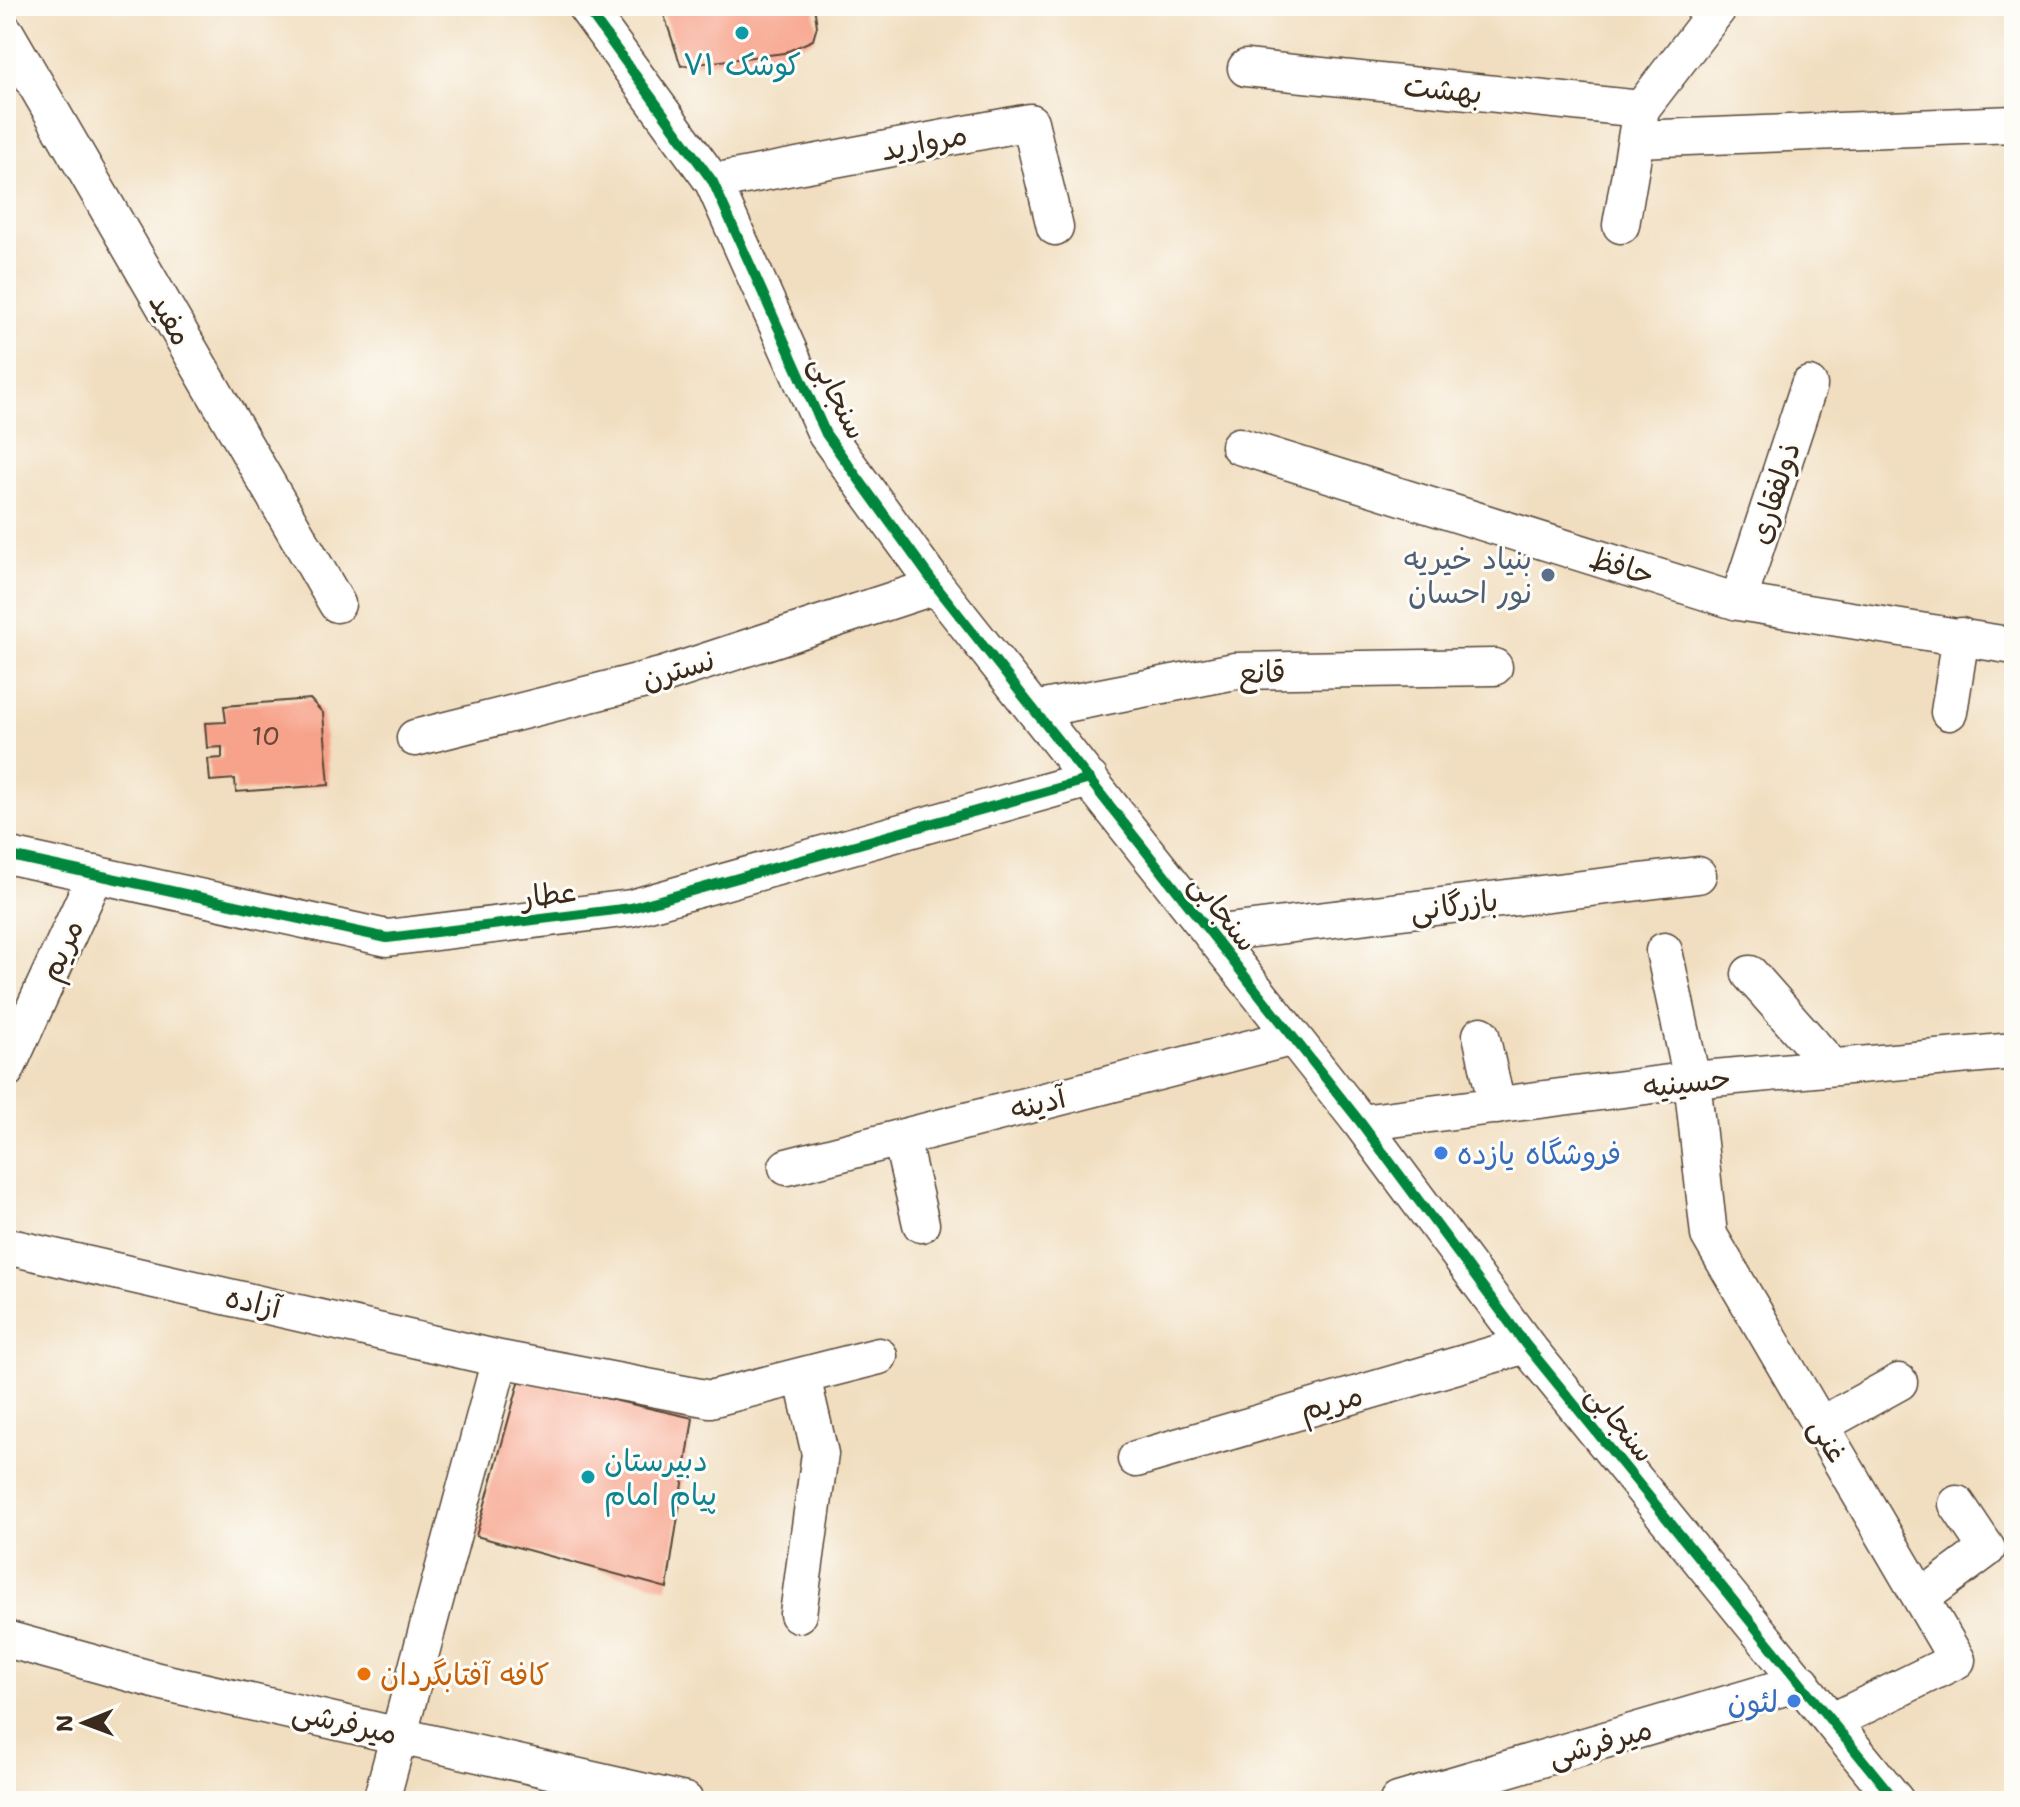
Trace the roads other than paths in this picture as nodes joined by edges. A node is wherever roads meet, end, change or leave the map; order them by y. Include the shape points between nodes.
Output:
1 (585, 6) edge
2 (1720, 6) edge
3 (6, 33) edge
4 (1246, 68) dead end
5 (1638, 124) junction
6 (2014, 124) edge
7 (713, 182) junction
8 (1621, 225) dead end
9 (1055, 227) dead end
10 (1809, 385) dead end
11 (1239, 446) dead end
12 (936, 586) junction
13 (1738, 602) junction
14 (337, 604) dead end
15 (1961, 636) junction
16 (2014, 646) edge
17 (1494, 667) dead end
18 (1034, 710) junction
19 (1949, 712) dead end
20 (415, 738) dead end
21 (1090, 779) junction
22 (6, 855) edge
23 (96, 874) junction
24 (1698, 875) dead end
25 (1211, 934) junction
26 (1664, 951) dead end
27 (1750, 974) dead end
28 (1481, 1035) dead end
29 (1290, 1038) junction
30 (2014, 1051) edge
31 (1832, 1067) junction
32 (6, 1070) edge
33 (1692, 1080) junction
34 (1497, 1106) junction
35 (1361, 1123) junction
36 (901, 1138) junction
37 (787, 1167) dead end
38 (921, 1224) dead end
39 (6, 1246) edge
40 (1526, 1345) junction
41 (879, 1356) dead end
42 (500, 1359) junction
43 (802, 1376) junction
44 (1899, 1382) dead end
45 (1821, 1425) junction
46 (1136, 1459) dead end
47 (1957, 1504) dead end
48 (1921, 1598) junction
49 (798, 1614) dead end
50 (6, 1639) edge
51 (1802, 1682) junction
52 (1833, 1721) junction
53 (396, 1733) junction
54 (381, 1801) edge
55 (685, 1801) edge
56 (1398, 1801) edge
57 (1896, 1801) edge

1 - 7 street, سنجابی
2 - 5 street
3 - 14 street, مفید
4 - 5 street, بهشت
5 - 6 street, بهشت
5 - 8 street
7 - 9 street, مروارید via 1030,122
7 - 12 street, سنجابی via 826,434
10 - 13 street, ذولفقاری
11 - 13 street, حافظ
12 - 18 street, سنجابی
12 - 20 street, نسترن via 661,676
13 - 15 street, حافظ
15 - 16 street, حافظ
15 - 19 street
17 - 18 street, قانع via 1235,671
18 - 21 street, سنجابی
21 - 23 street, عطار via 631,908 387,938
21 - 25 street, سنجابی
22 - 23 street, عطار
23 - 32 street, مریم
24 - 25 street, بازرگانی
25 - 29 street, سنجابی
26 - 33 street, غنی
27 - 31 street
28 - 34 street
29 - 35 street, سنجابی
29 - 36 street, آدینه
30 - 31 street, حسینیه
31 - 33 street, حسینیه
33 - 34 street, حسینیه
33 - 45 street, غنی via 1709,1235
34 - 35 street, حسینیه
35 - 40 street, سنجابی
36 - 37 street, آدینه
36 - 38 street
39 - 42 street, آزاده
40 - 46 street, مریم
40 - 51 street, سنجابی
41 - 43 street, آزاده
42 - 43 street, آزاده via 710,1399
42 - 53 street
43 - 49 street via 820,1454
44 - 45 street
45 - 48 street, غنی
47 - 48 street via 1987,1549
48 - 52 street, غنی via 1957,1660
50 - 53 street, میرفرشی via 158,1681
51 - 52 street, سنجابی
51 - 56 street, میرفرشی
52 - 57 street, سنجابی
53 - 54 street
53 - 55 street, میرفرشی

